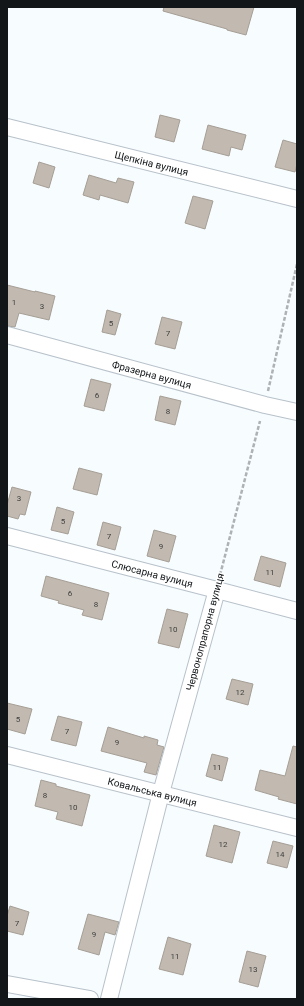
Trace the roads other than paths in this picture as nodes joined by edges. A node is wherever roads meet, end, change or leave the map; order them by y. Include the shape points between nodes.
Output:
1 (7, 127) edge
2 (297, 199) edge
3 (7, 335) edge
4 (297, 412) edge
5 (7, 536) edge
6 (216, 590) junction
7 (297, 611) edge
8 (7, 755) edge
9 (161, 793) junction
10 (297, 828) edge
11 (7, 984) edge
12 (90, 999) edge
13 (109, 999) edge

1 - 2 street, Щепкіна вулиця
3 - 4 street, Фразерна вулиця
5 - 6 street, Слюсарна вулиця
6 - 7 street, Слюсарна вулиця
6 - 9 street, Червонопрапорна вулиця
8 - 9 street, Ковальська вулиця
9 - 10 street, Ковальська вулиця
9 - 13 street, Червонопрапорна вулиця
11 - 12 street

